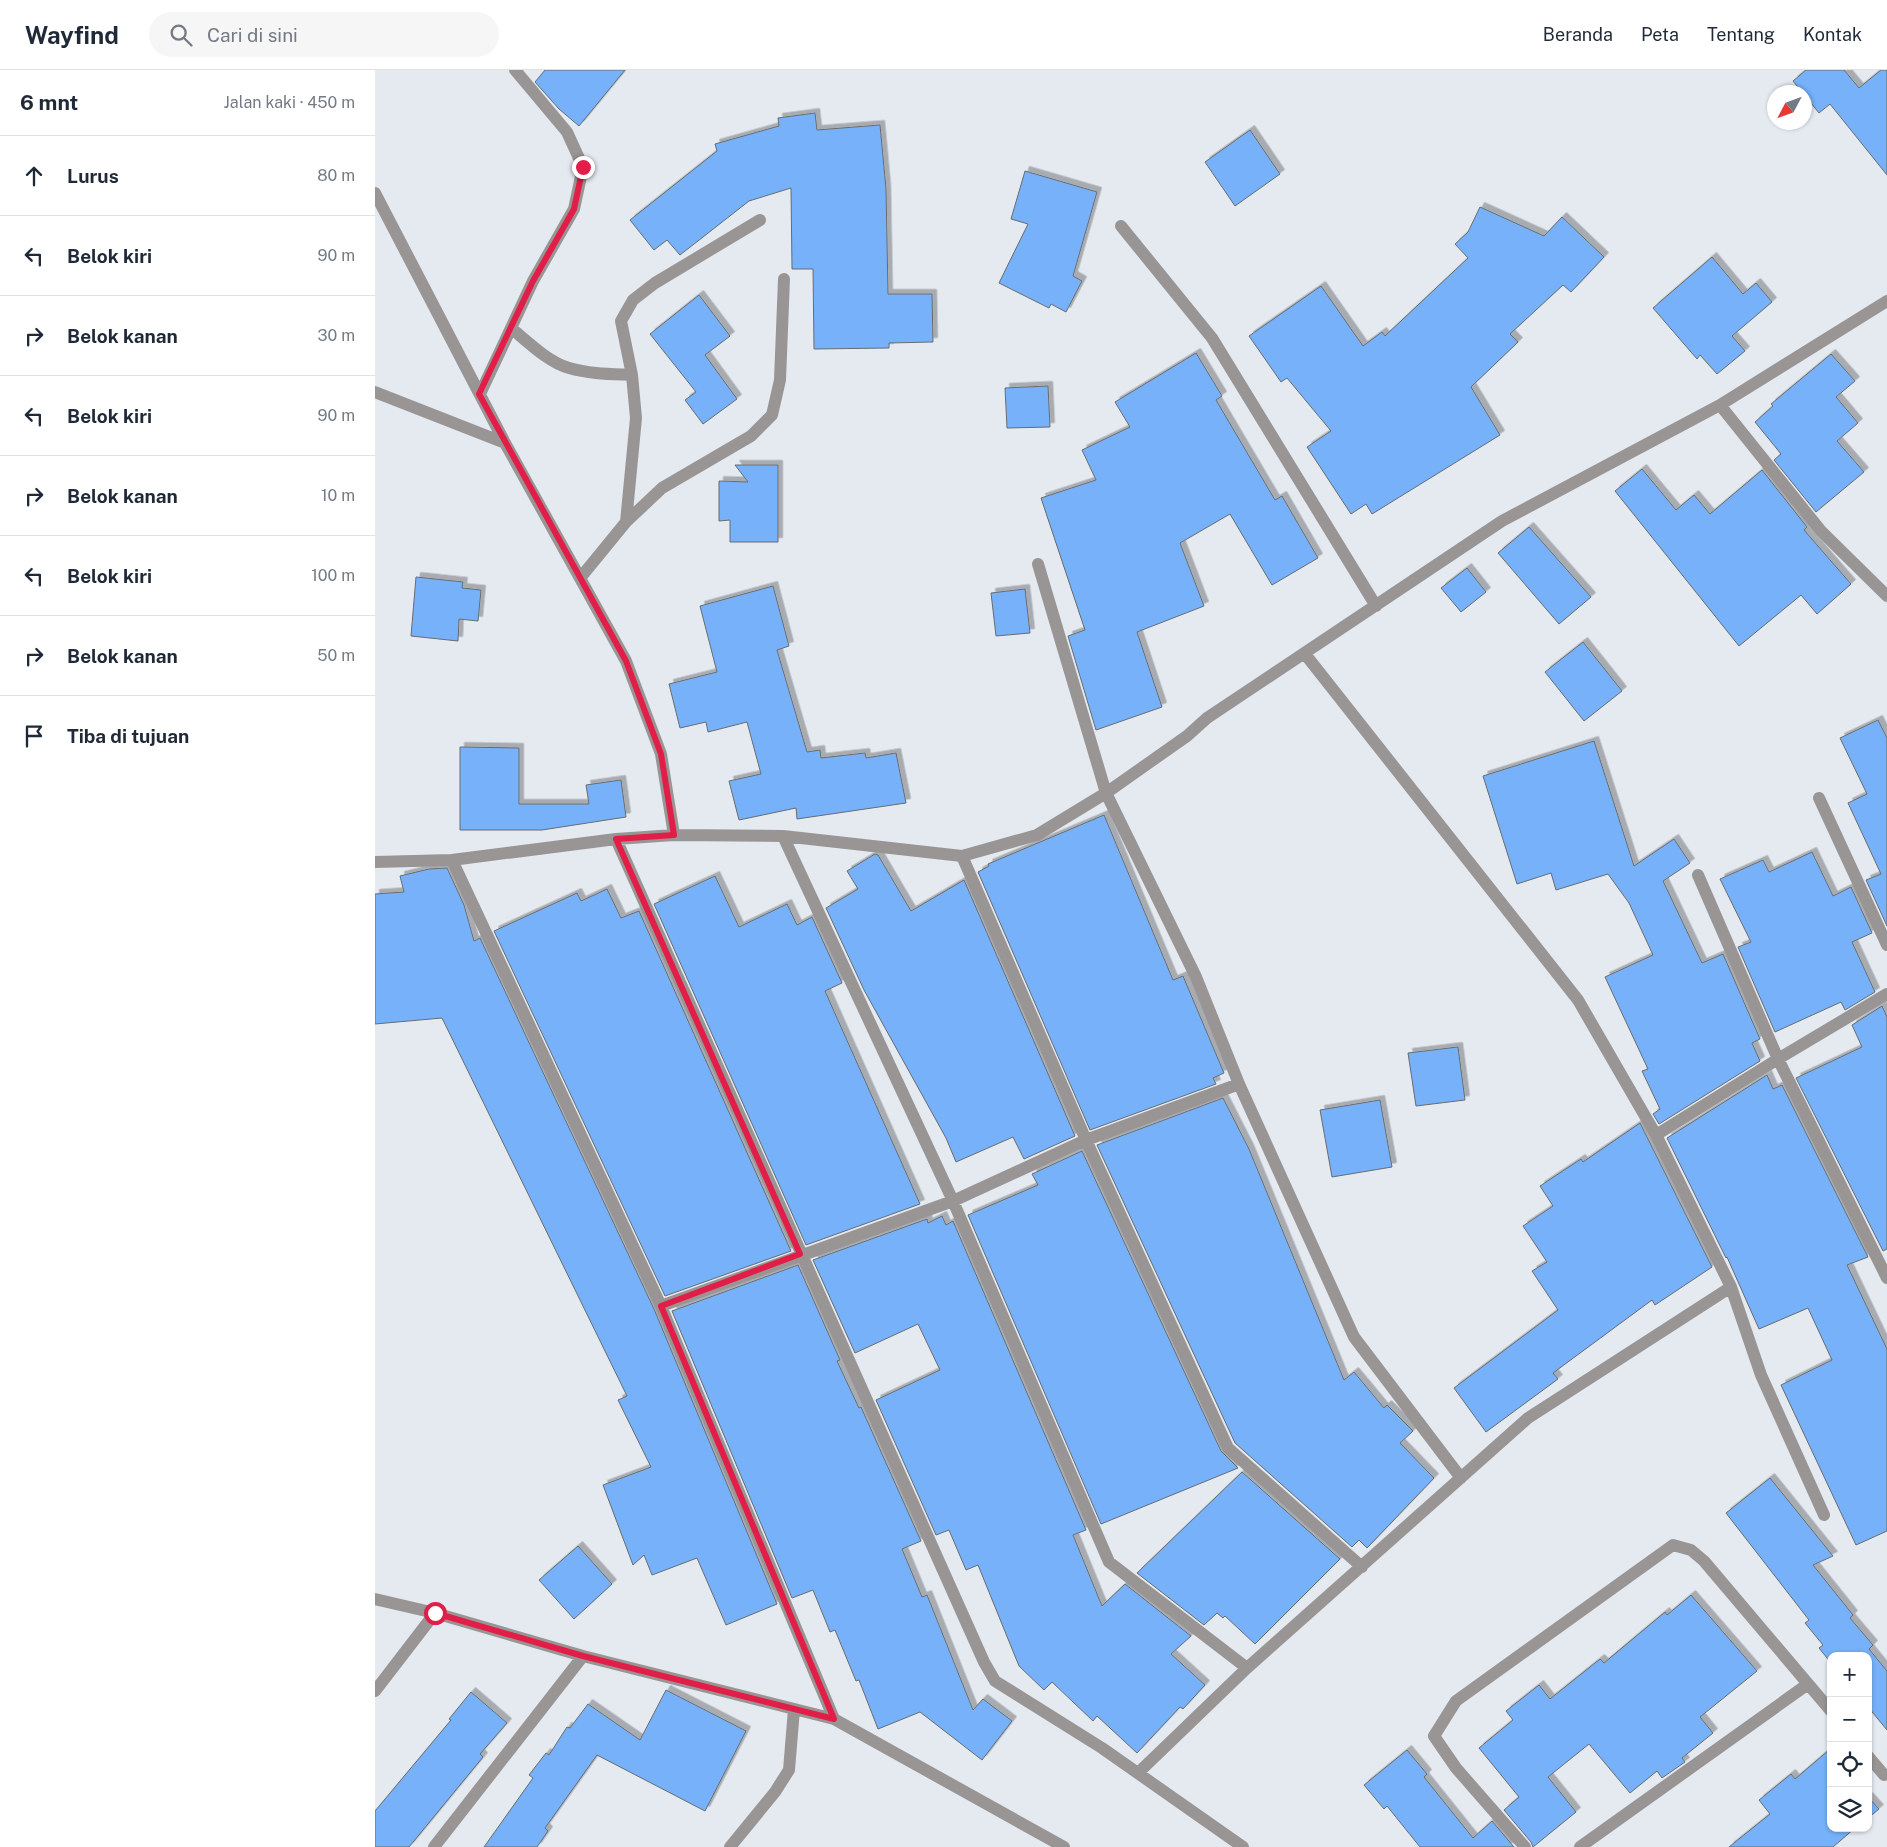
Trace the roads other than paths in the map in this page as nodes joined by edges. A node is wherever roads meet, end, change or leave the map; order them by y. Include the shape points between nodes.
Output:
1 (515, 70) edge
2 (375, 193) edge
3 (760, 220) dead end
4 (1121, 226) dead end
5 (784, 278) dead end
6 (1887, 301) edge
7 (511, 328) junction
8 (632, 375) junction
9 (375, 392) edge
10 (479, 394) junction
11 (1719, 405) junction
12 (505, 443) junction
13 (626, 522) junction
14 (1038, 564) dead end
15 (581, 577) junction
16 (1887, 596) edge
17 (1376, 606) junction
18 (1305, 654) junction
19 (1106, 793) junction
20 (1819, 798) dead end
21 (674, 835) junction
22 (783, 836) junction
23 (616, 839) junction
24 (962, 856) junction
25 (452, 860) junction
26 (375, 862) edge
27 (1698, 875) dead end
28 (1887, 945) edge
29 (1887, 994) edge
30 (1778, 1058) junction
31 (1239, 1084) junction
32 (1656, 1135) junction
33 (1087, 1140) junction
34 (953, 1201) junction
35 (800, 1254) junction
36 (1887, 1278) edge
37 (1731, 1287) junction
38 (661, 1306) junction
39 (1461, 1478) junction
40 (1823, 1516) dead end
41 (1362, 1567) junction
42 (375, 1599) edge
43 (435, 1613) junction
44 (583, 1656) junction
45 (1247, 1668) junction
46 (1808, 1684) junction
47 (375, 1691) edge
48 (1827, 1706) edge
49 (794, 1709) junction
50 (834, 1719) junction
51 (1872, 1761) edge
52 (1138, 1773) junction
53 (1884, 1775) dead end
54 (434, 1847) edge
55 (730, 1847) edge
56 (1064, 1847) edge
57 (1243, 1847) edge
58 (1525, 1847) edge
59 (1580, 1847) edge

1 - 7 street via 567,132 583,167 574,209 551,247
2 - 10 street
3 - 8 street via 655,283 633,300 621,321
4 - 17 street via 1211,338
5 - 13 street via 780,380 772,415 751,436 663,488
6 - 11 street
7 - 8 street via 540,352 568,368 598,374
7 - 10 street
8 - 13 street via 636,418
9 - 12 street
10 - 12 street
11 - 16 street via 1821,531
11 - 17 street via 1502,521
12 - 15 street
13 - 15 street
14 - 19 street
15 - 21 street via 626,661 661,754
17 - 18 street
18 - 19 street via 1207,718 1187,736
18 - 32 street via 1577,1000
19 - 24 street via 1037,835
19 - 31 street via 1196,977
20 - 28 street
21 - 22 street
21 - 23 street
22 - 24 street
22 - 34 street
23 - 25 street
23 - 35 street
24 - 33 street
25 - 26 street
25 - 38 street
27 - 30 street
29 - 30 street
30 - 32 street
30 - 36 street
31 - 33 street
31 - 39 street via 1354,1337
32 - 37 street
33 - 34 street
33 - 41 street via 1228,1448
34 - 35 street
34 - 45 street via 1109,1562
35 - 38 street
35 - 52 street via 995,1681
37 - 39 street via 1528,1418
37 - 40 street via 1761,1375
38 - 50 street
39 - 41 street
41 - 45 street
42 - 43 street
43 - 44 street
43 - 47 street
44 - 49 street
44 - 54 street
45 - 52 street
46 - 48 street
46 - 58 street via 1705,1561 1691,1550 1673,1545 1456,1701 1435,1736 1456,1768
46 - 59 street
49 - 50 street
49 - 55 street via 789,1770
50 - 56 street
51 - 53 street
52 - 57 street

